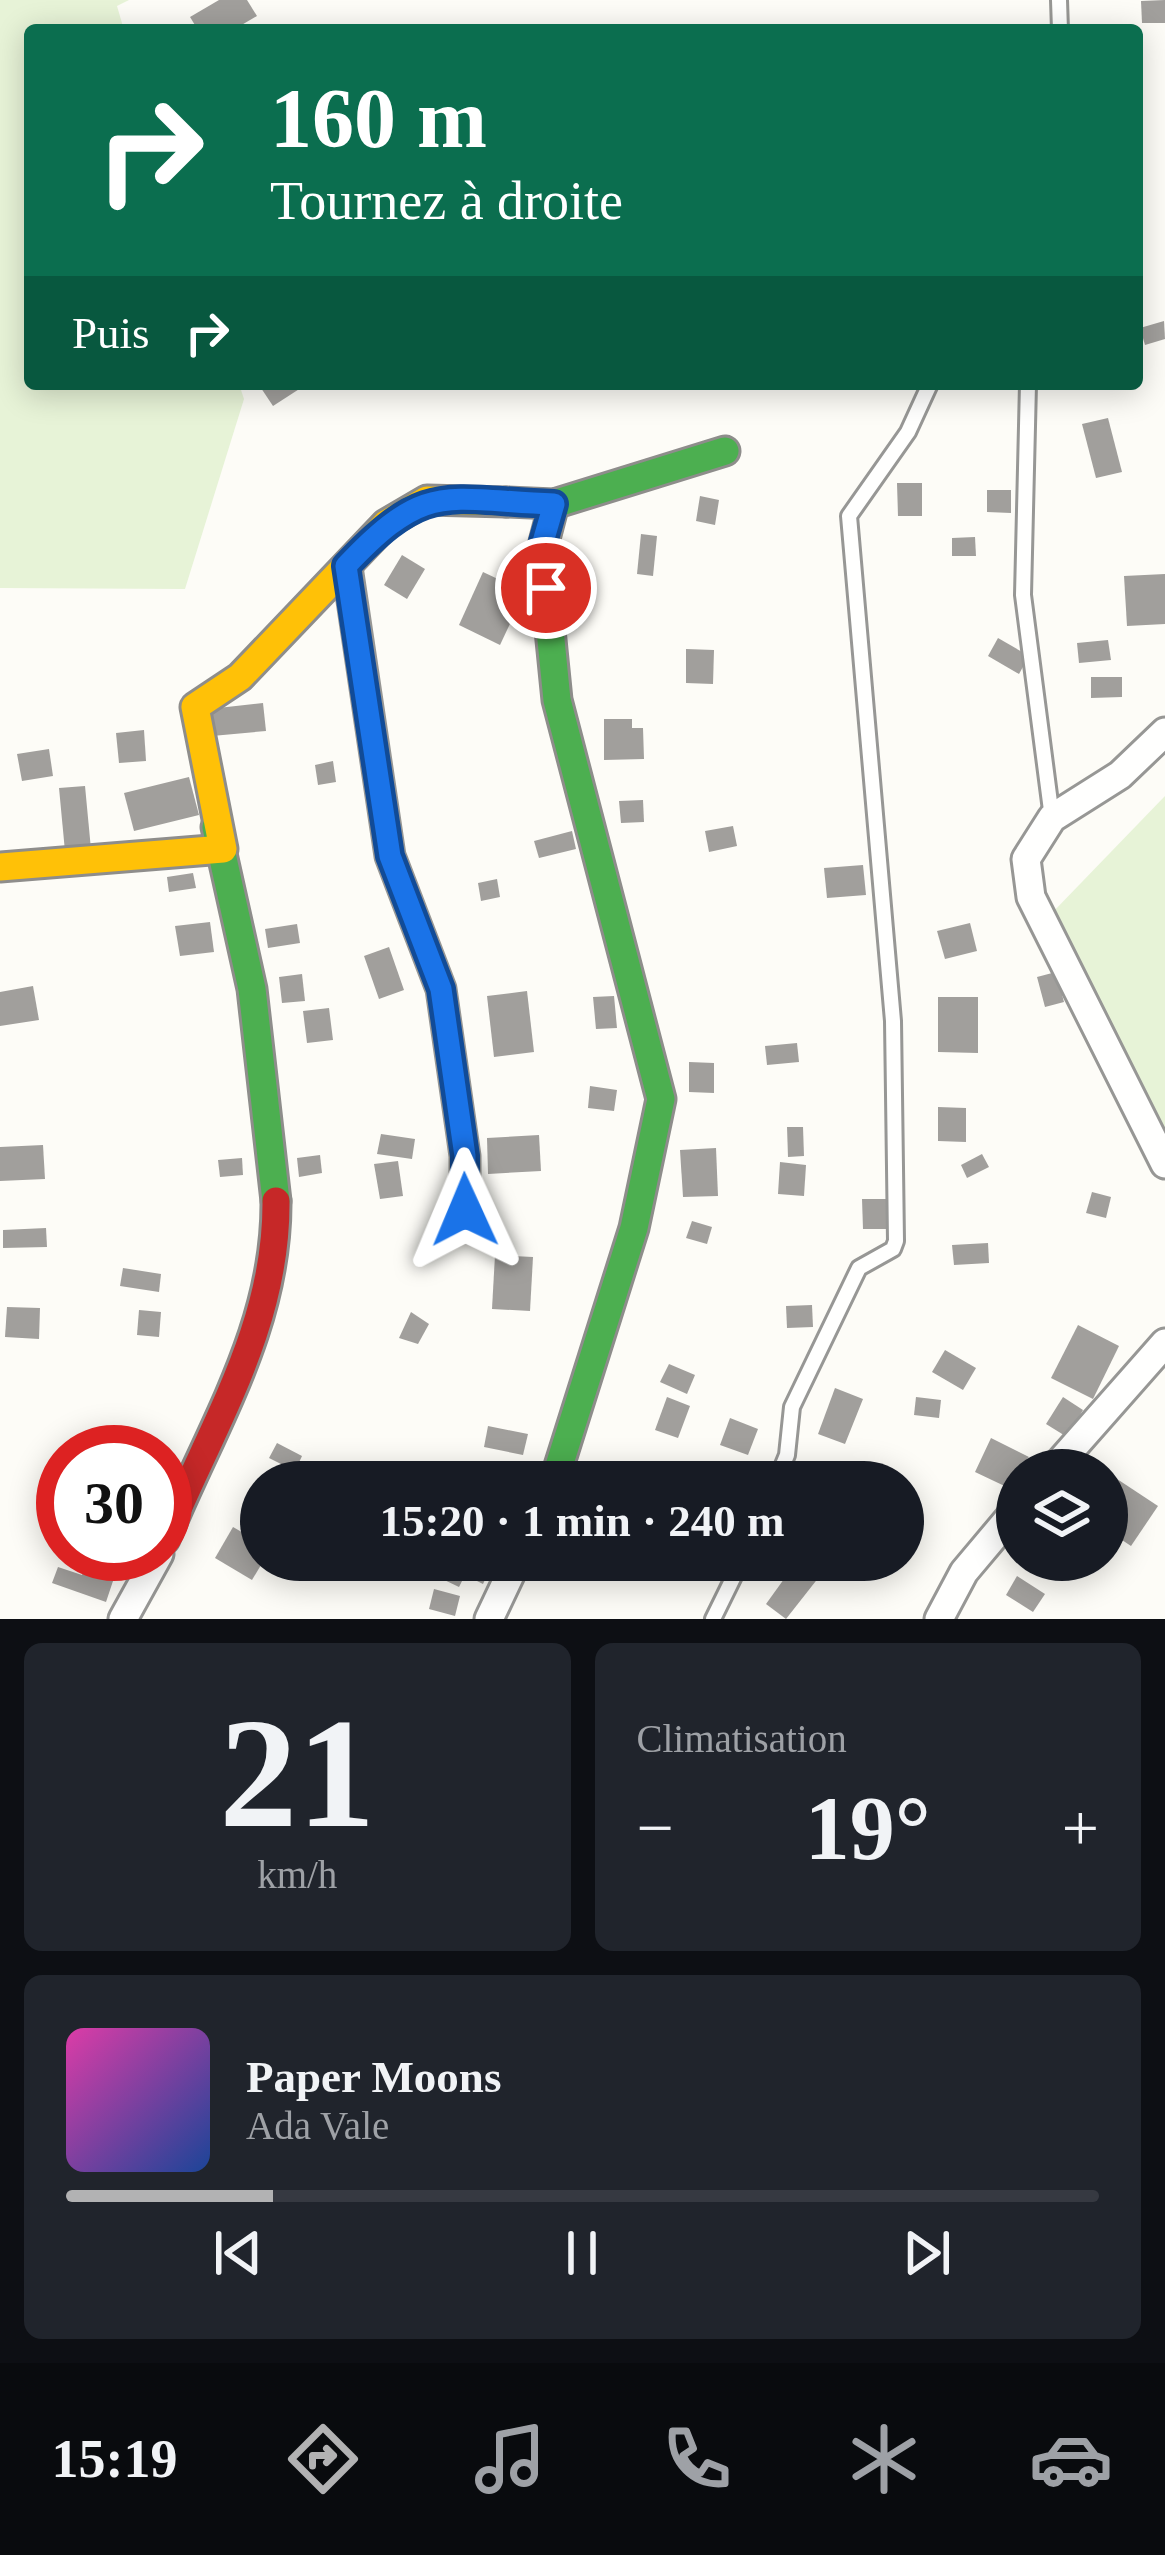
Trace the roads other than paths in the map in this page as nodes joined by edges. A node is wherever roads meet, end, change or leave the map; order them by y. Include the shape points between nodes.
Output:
1 (927, 390) edge
2 (1028, 390) edge
3 (725, 451) dead end
4 (554, 504) junction
5 (346, 566) junction
6 (1165, 732) edge
7 (1052, 818) junction
8 (223, 849) junction
9 (0, 867) edge
10 (1165, 1164) edge
11 (465, 1210) dead end
12 (1165, 1343) edge
13 (1072, 1449) edge
14 (561, 1461) edge
15 (785, 1461) edge
16 (192, 1475) edge
17 (996, 1534) edge
18 (144, 1581) edge
19 (507, 1581) edge
20 (732, 1581) edge
21 (123, 1619) edge
22 (489, 1619) edge
23 (713, 1619) edge
24 (939, 1619) edge

1 - 15 lane via 849,516 893,1021 896,1241 859,1268 792,1407
2 - 7 lane via 1023,595
3 - 4 street
4 - 5 street via 427,500 386,524
4 - 14 street via 542,550 557,700 661,1099 634,1228
5 - 8 street via 240,677 195,707
5 - 11 street via 390,856 441,989
6 - 7 street via 1120,775
7 - 10 street via 1026,859 1031,897
8 - 9 street
8 - 16 street via 274,1188 272,1284
12 - 13 street
17 - 24 street
18 - 21 street
19 - 22 street
20 - 23 lane

